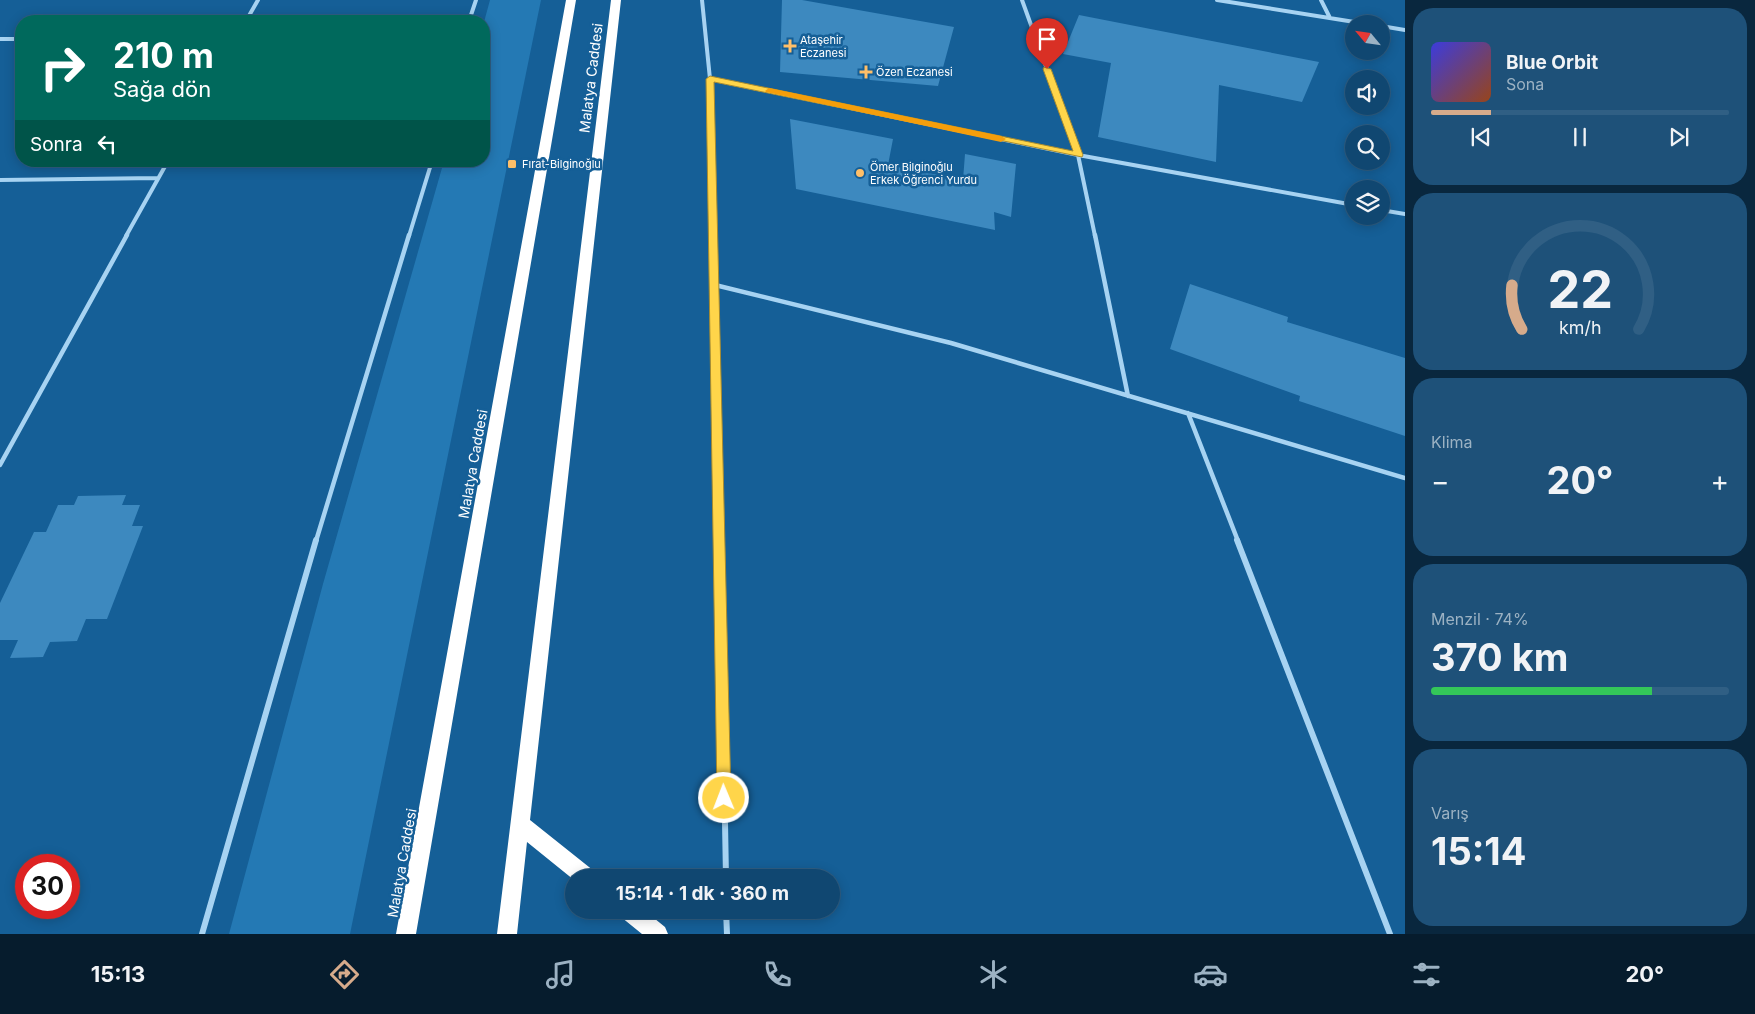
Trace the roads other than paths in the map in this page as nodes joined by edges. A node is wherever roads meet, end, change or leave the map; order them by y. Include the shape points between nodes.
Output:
1 (258, 0) edge
2 (476, 0) edge
3 (571, 0) edge
4 (616, 0) edge
5 (702, 0) edge
6 (1022, 0) edge
7 (1217, 0) edge
8 (1321, 0) edge
9 (249, 15) edge
10 (471, 15) edge
11 (1330, 18) junction
12 (1345, 20) edge
13 (1390, 28) edge
14 (1405, 30) edge
15 (0, 39) edge
16 (15, 39) edge
17 (710, 79) junction
18 (1078, 155) junction
19 (164, 167) edge
20 (430, 167) edge
21 (158, 178) junction
22 (0, 180) edge
23 (1345, 203) edge
24 (1390, 212) edge
25 (1405, 214) edge
26 (715, 284) junction
27 (1128, 396) junction
28 (1188, 414) junction
29 (0, 465) edge
30 (1405, 478) edge
31 (520, 824) junction
32 (576, 869) edge
33 (726, 869) edge
34 (639, 919) edge
35 (726, 919) edge
36 (202, 934) edge
37 (406, 934) edge
38 (507, 934) edge
39 (658, 934) edge
40 (727, 934) edge
41 (1390, 934) edge

1 - 9 street
2 - 10 street
3 - 37 highway, Malatya Caddesi
4 - 31 highway, Malatya Caddesi
5 - 17 street
6 - 18 street
7 - 11 street
8 - 11 street
11 - 12 street
13 - 14 street
15 - 16 street
17 - 18 street
17 - 26 street
18 - 23 street
18 - 27 street
19 - 21 street
20 - 36 street via 329,496
21 - 22 street
21 - 29 street
24 - 25 street
26 - 27 street via 951,343
26 - 33 street
27 - 28 street
28 - 30 street
28 - 41 street
31 - 32 highway
31 - 38 highway, Malatya Caddesi
34 - 39 highway
35 - 40 street

